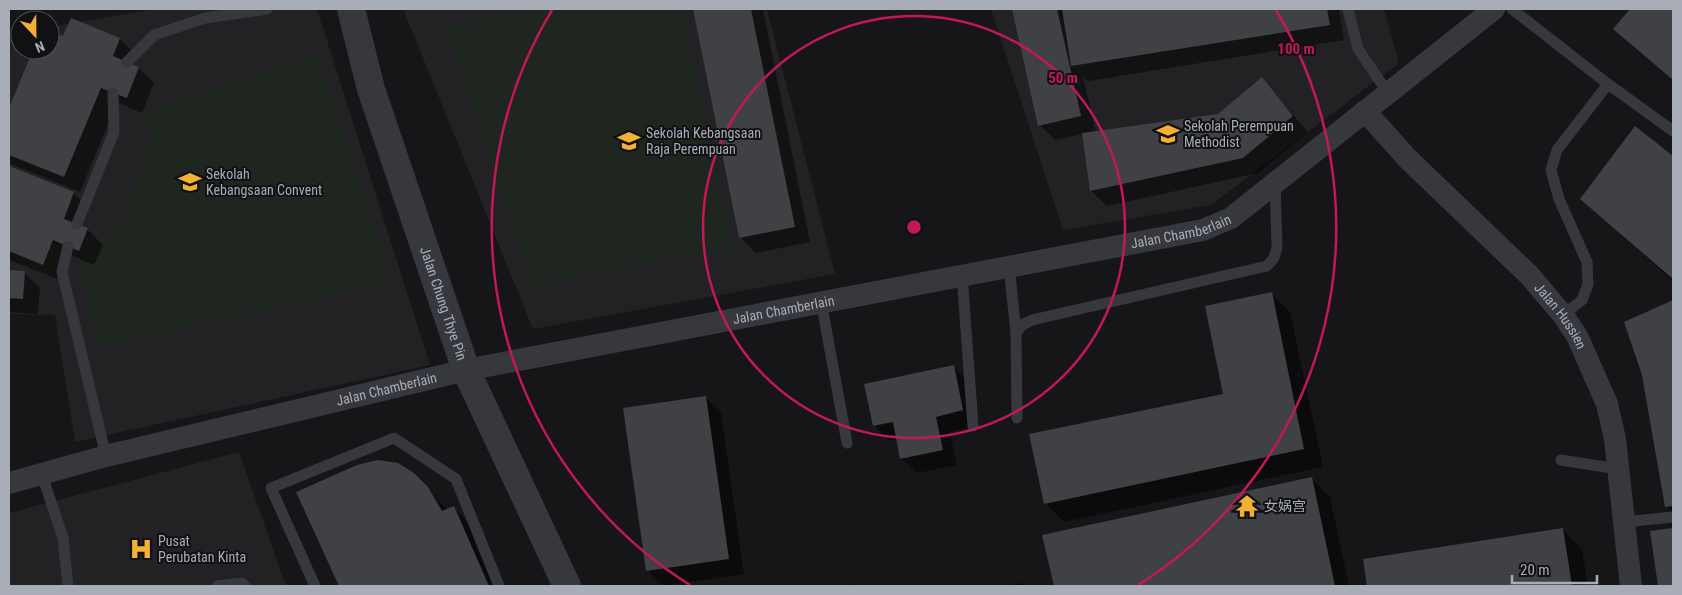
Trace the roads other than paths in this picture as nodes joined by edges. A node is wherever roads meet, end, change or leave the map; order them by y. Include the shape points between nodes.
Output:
1 (267, 9) edge
2 (351, 9) edge
3 (1348, 9) edge
4 (1494, 9) edge
5 (1512, 9) edge
6 (127, 62) dead end
7 (1608, 84) junction
8 (113, 93) dead end
9 (1388, 93) junction
10 (1365, 111) junction
11 (1673, 131) edge
12 (1276, 182) junction
13 (77, 224) dead end
14 (68, 246) dead end
15 (1009, 266) junction
16 (962, 275) junction
17 (821, 301) junction
18 (1563, 315) junction
19 (1016, 332) junction
20 (466, 370) junction
21 (1017, 418) dead end
22 (974, 426) dead end
23 (847, 443) dead end
24 (106, 456) junction
25 (1561, 460) dead end
26 (1618, 470) junction
27 (42, 475) junction
28 (9, 484) edge
29 (1673, 517) edge
30 (1624, 522) junction
31 (68, 586) edge
32 (217, 586) edge
33 (246, 586) edge
34 (315, 586) edge
35 (499, 586) edge
36 (567, 586) edge
37 (1631, 586) edge

1 - 6 lane via 205,18 154,35
2 - 20 street, Jalan Chung Thye Pin via 371,89
3 - 9 lane via 1358,49
4 - 9 street, Jalan Chamberlain
5 - 7 lane
7 - 11 lane
7 - 18 lane via 1557,150 1551,170 1559,199 1587,262 1588,284 1582,300
8 - 13 lane via 114,132
9 - 10 street, Jalan Chamberlain
10 - 12 street, Jalan Chamberlain
10 - 18 street, Jalan Hussien via 1408,158 1530,276
12 - 15 street, Jalan Chamberlain via 1231,218 1204,230
12 - 19 lane via 1277,248 1267,266 1032,320
14 - 24 lane via 62,272
15 - 16 street, Jalan Chamberlain
15 - 19 lane
16 - 17 street, Jalan Chamberlain
16 - 22 lane
17 - 20 street, Jalan Chamberlain
17 - 23 lane
18 - 26 street, Jalan Hussien via 1593,368 1607,404 1616,440
19 - 21 lane
20 - 24 street, Jalan Chamberlain
20 - 36 street, Jalan Chung Thye Pin
24 - 27 street, Jalan Chamberlain
25 - 26 lane
26 - 30 street, Jalan Hussien
27 - 28 street, Jalan Chamberlain
27 - 31 lane via 63,538
29 - 30 lane
30 - 37 street, Jalan Hussien
32 - 33 lane via 242,583
34 - 35 lane via 271,488 394,438 456,479

